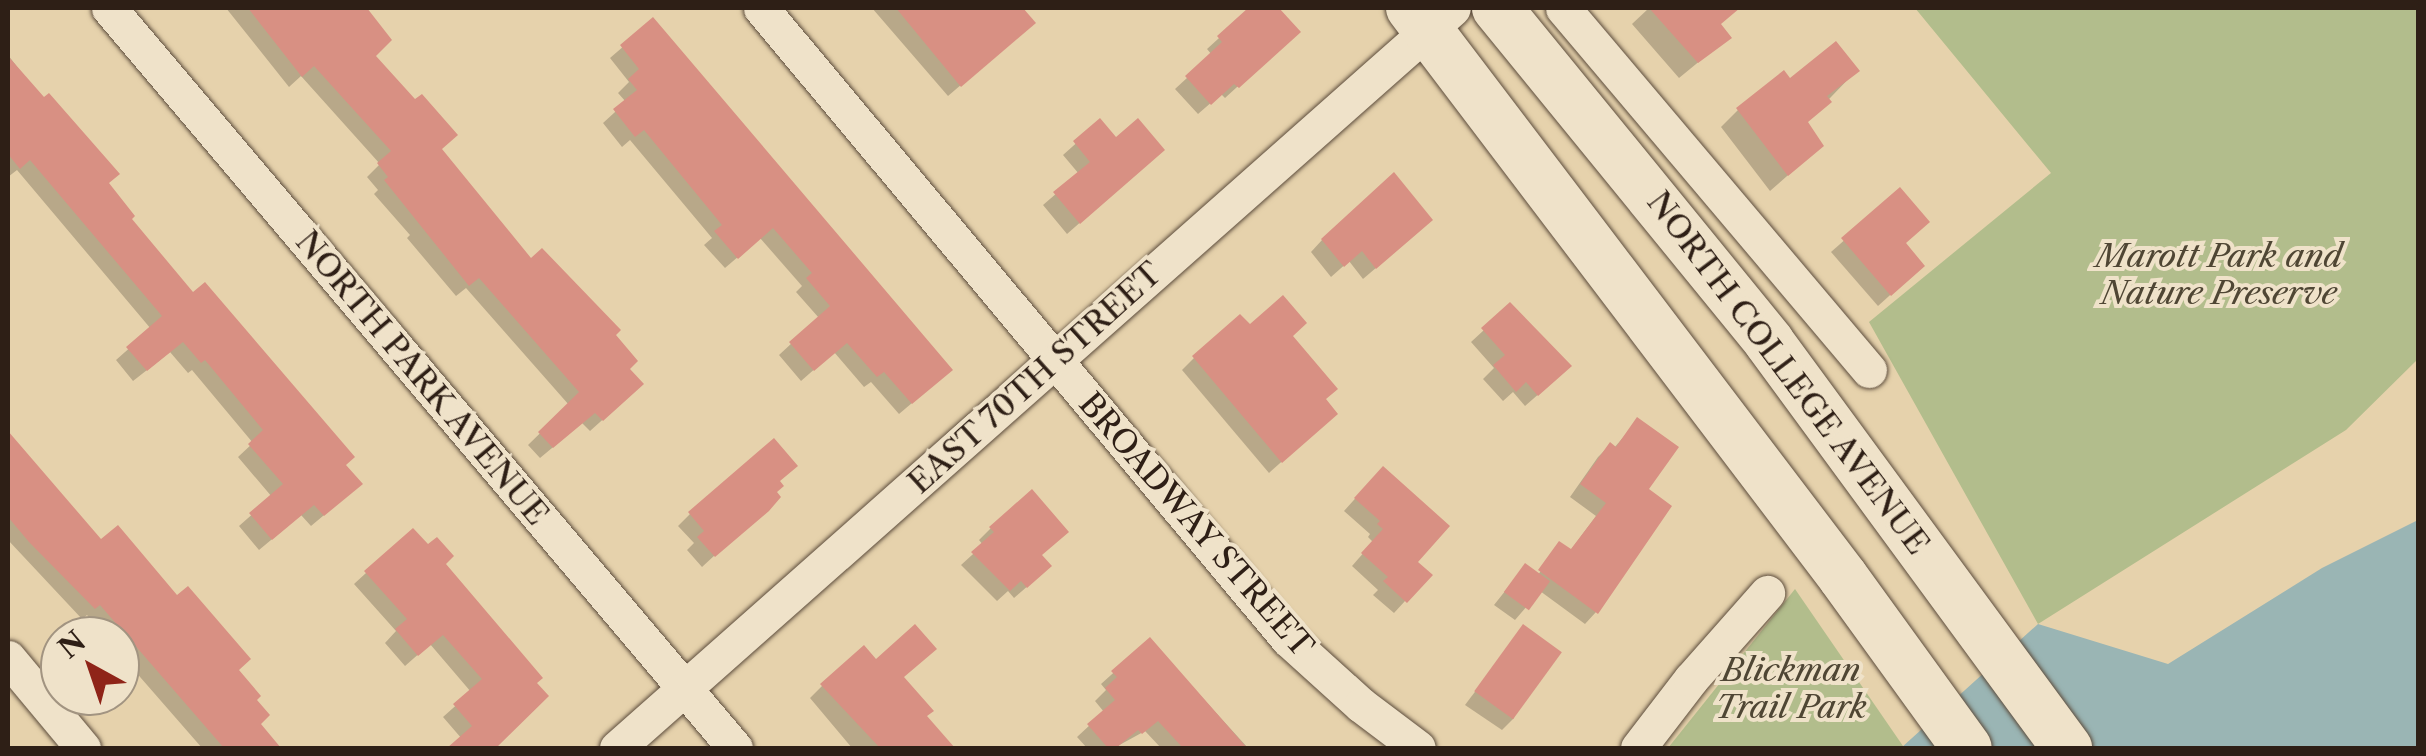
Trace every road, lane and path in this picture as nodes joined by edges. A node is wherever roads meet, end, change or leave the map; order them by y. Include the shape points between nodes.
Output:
1 (109, 8) edge
2 (760, 8) edge
3 (1496, 8) edge
4 (1563, 8) edge
5 (1431, 15) edge
6 (1055, 360) junction
7 (1869, 370) dead end
8 (1766, 593) dead end
9 (8, 658) edge
10 (684, 688) junction
11 (83, 748) edge
12 (617, 748) edge
13 (735, 748) edge
14 (1418, 748) edge
15 (1638, 748) edge
16 (1967, 748) edge
17 (2067, 748) edge

1 - 10 street, NORTH PARK AVENUE
2 - 6 street, BROADWAY STREET
3 - 17 main road, NORTH COLLEGE AVENUE via 1714,270
4 - 7 street, NORTH COLLEGE AVENUE
5 - 6 street, EAST 70TH STREET
5 - 16 main road
6 - 10 street, EAST 70TH STREET
6 - 14 street, BROADWAY STREET via 1288,639
8 - 15 street
9 - 11 street
10 - 12 street, EAST 70TH STREET
10 - 13 street, NORTH PARK AVENUE

